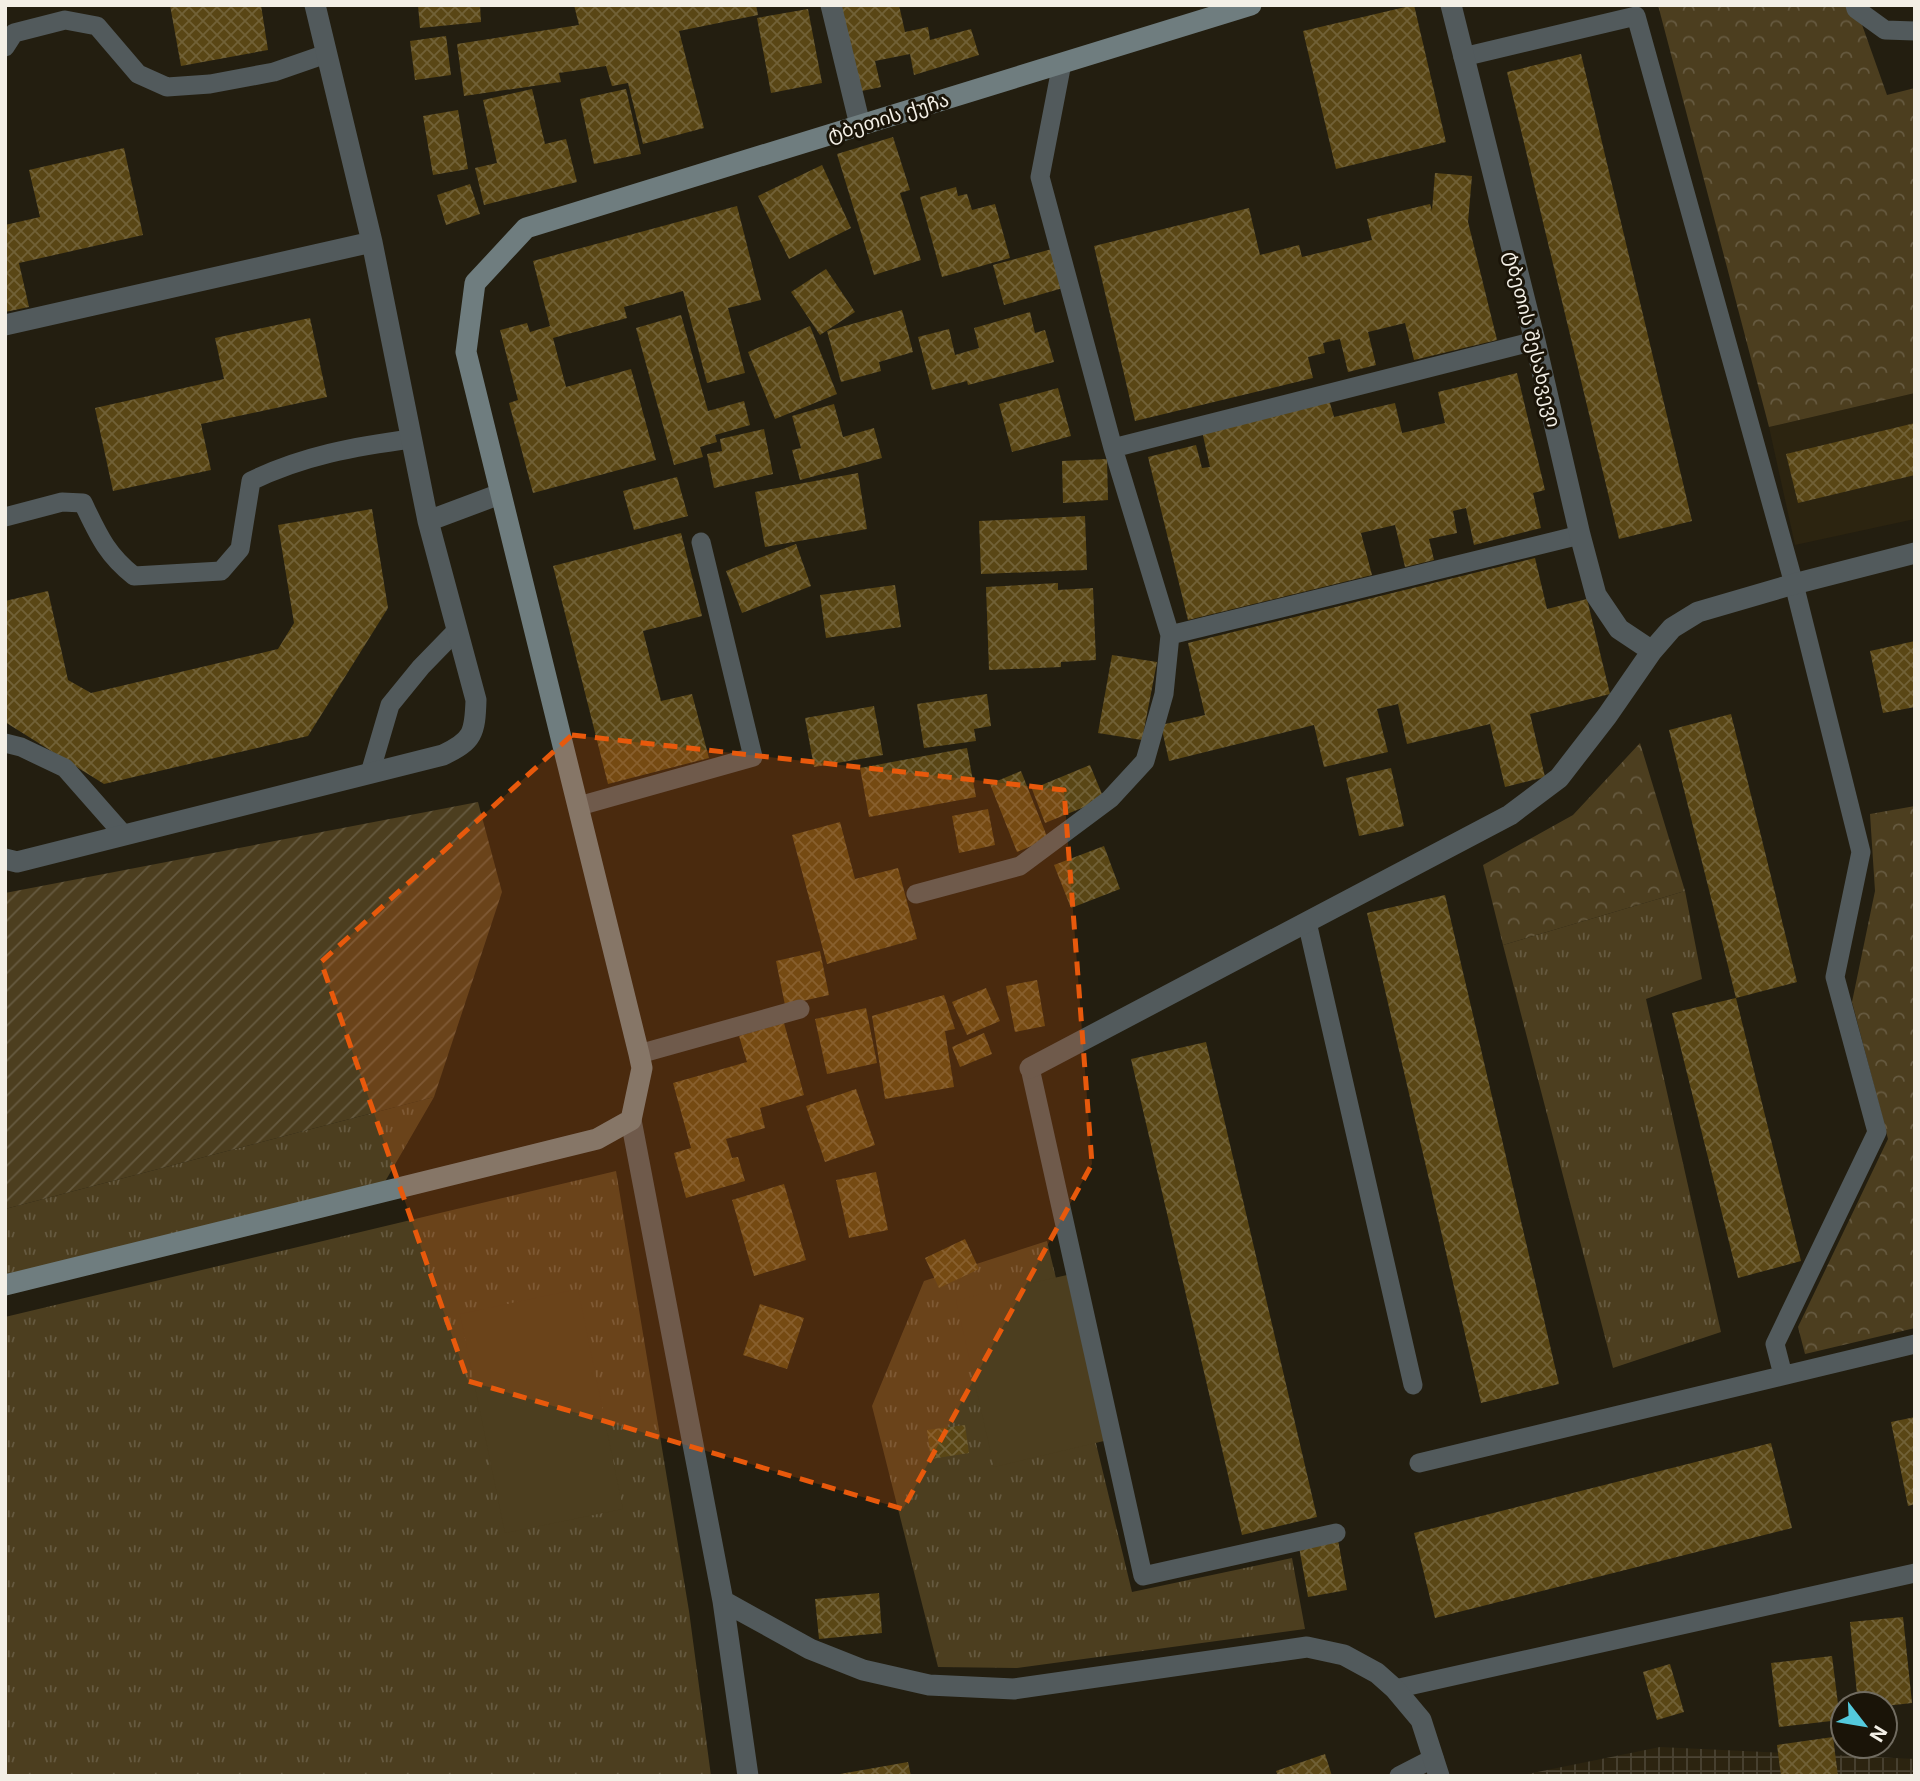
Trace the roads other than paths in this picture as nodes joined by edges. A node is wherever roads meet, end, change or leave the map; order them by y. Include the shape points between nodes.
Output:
1 (315, 5) edge
2 (831, 5) edge
3 (1251, 5) edge
4 (1451, 5) edge
5 (1855, 5) edge
6 (1915, 31) edge
7 (5, 47) edge
8 (326, 54) junction
9 (1463, 57) junction
10 (1062, 63) junction
11 (860, 125) junction
12 (372, 242) junction
13 (5, 325) edge
14 (1535, 341) junction
15 (412, 439) junction
16 (1114, 448) junction
17 (500, 494) junction
18 (5, 517) edge
19 (428, 521) junction
20 (1580, 535) junction
21 (701, 542) dead end
22 (1915, 553) edge
23 (1794, 584) junction
24 (457, 630) junction
25 (1170, 635) junction
26 (1652, 651) junction
27 (5, 743) edge
28 (370, 774) junction
29 (579, 806) junction
30 (124, 835) junction
31 (5, 859) edge
32 (916, 894) dead end
33 (1307, 922) junction
34 (800, 1009) dead end
35 (639, 1054) junction
36 (1030, 1068) joint
37 (631, 1120) junction
38 (5, 1285) edge
39 (1915, 1343) edge
40 (1783, 1375) junction
41 (1413, 1385) dead end
42 (1419, 1463) dead end
43 (1336, 1533) dead end
44 (1915, 1573) edge
45 (723, 1601) junction
46 (1395, 1689) junction
47 (1436, 1767) edge
48 (748, 1776) edge
49 (1399, 1776) edge

1 - 8 street
2 - 11 street
3 - 10 street, ტბეთის ქუჩა
4 - 9 street, ტბეთის შესახვევი
5 - 6 lane via 1885,30
7 - 8 lane via 14,33 65,20 97,26 138,74 167,88 274,72
8 - 12 street
9 - 14 street, ტბეთის შესახვევი
9 - 23 lane via 1636,16
10 - 11 street, ტბეთის ქუჩა
10 - 16 lane via 1040,177
11 - 17 street, ტბეთის ქუჩა via 526,228 475,283 466,352
12 - 13 street
12 - 15 street
14 - 16 lane
14 - 20 street, ტბეთის შესახვევი
15 - 18 lane via 348,447 279,467 251,481 240,549 221,571 134,576 114,561 83,503 62,502
15 - 19 street
16 - 25 lane
17 - 19 street
17 - 29 street
19 - 24 street
20 - 25 lane
20 - 26 street, ტბეთის შესახვევი via 1596,594 1619,629
21 - 29 lane via 753,757
22 - 23 street
23 - 26 street via 1698,612 1672,628
23 - 40 lane via 1861,852 1835,977 1877,1132 1775,1344
24 - 28 lane via 390,705
24 - 28 street via 477,700 475,728 463,746 443,755
25 - 32 lane via 1164,694 1146,761 1110,799 1020,866
26 - 33 street via 1559,778 1510,815
27 - 30 lane via 65,768
28 - 30 street
29 - 35 street
30 - 31 street via 17,862
33 - 36 street
33 - 41 lane
34 - 35 lane
35 - 37 street via 642,1068
36 - 43 lane via 1143,1576
37 - 38 street via 597,1139
37 - 45 street
39 - 40 lane
40 - 42 lane
44 - 46 lane
45 - 46 street via 810,1649 863,1670 929,1685 1014,1689 1307,1647 1343,1655 1377,1673
45 - 48 street
46 - 47 street via 1421,1720
47 - 49 lane

